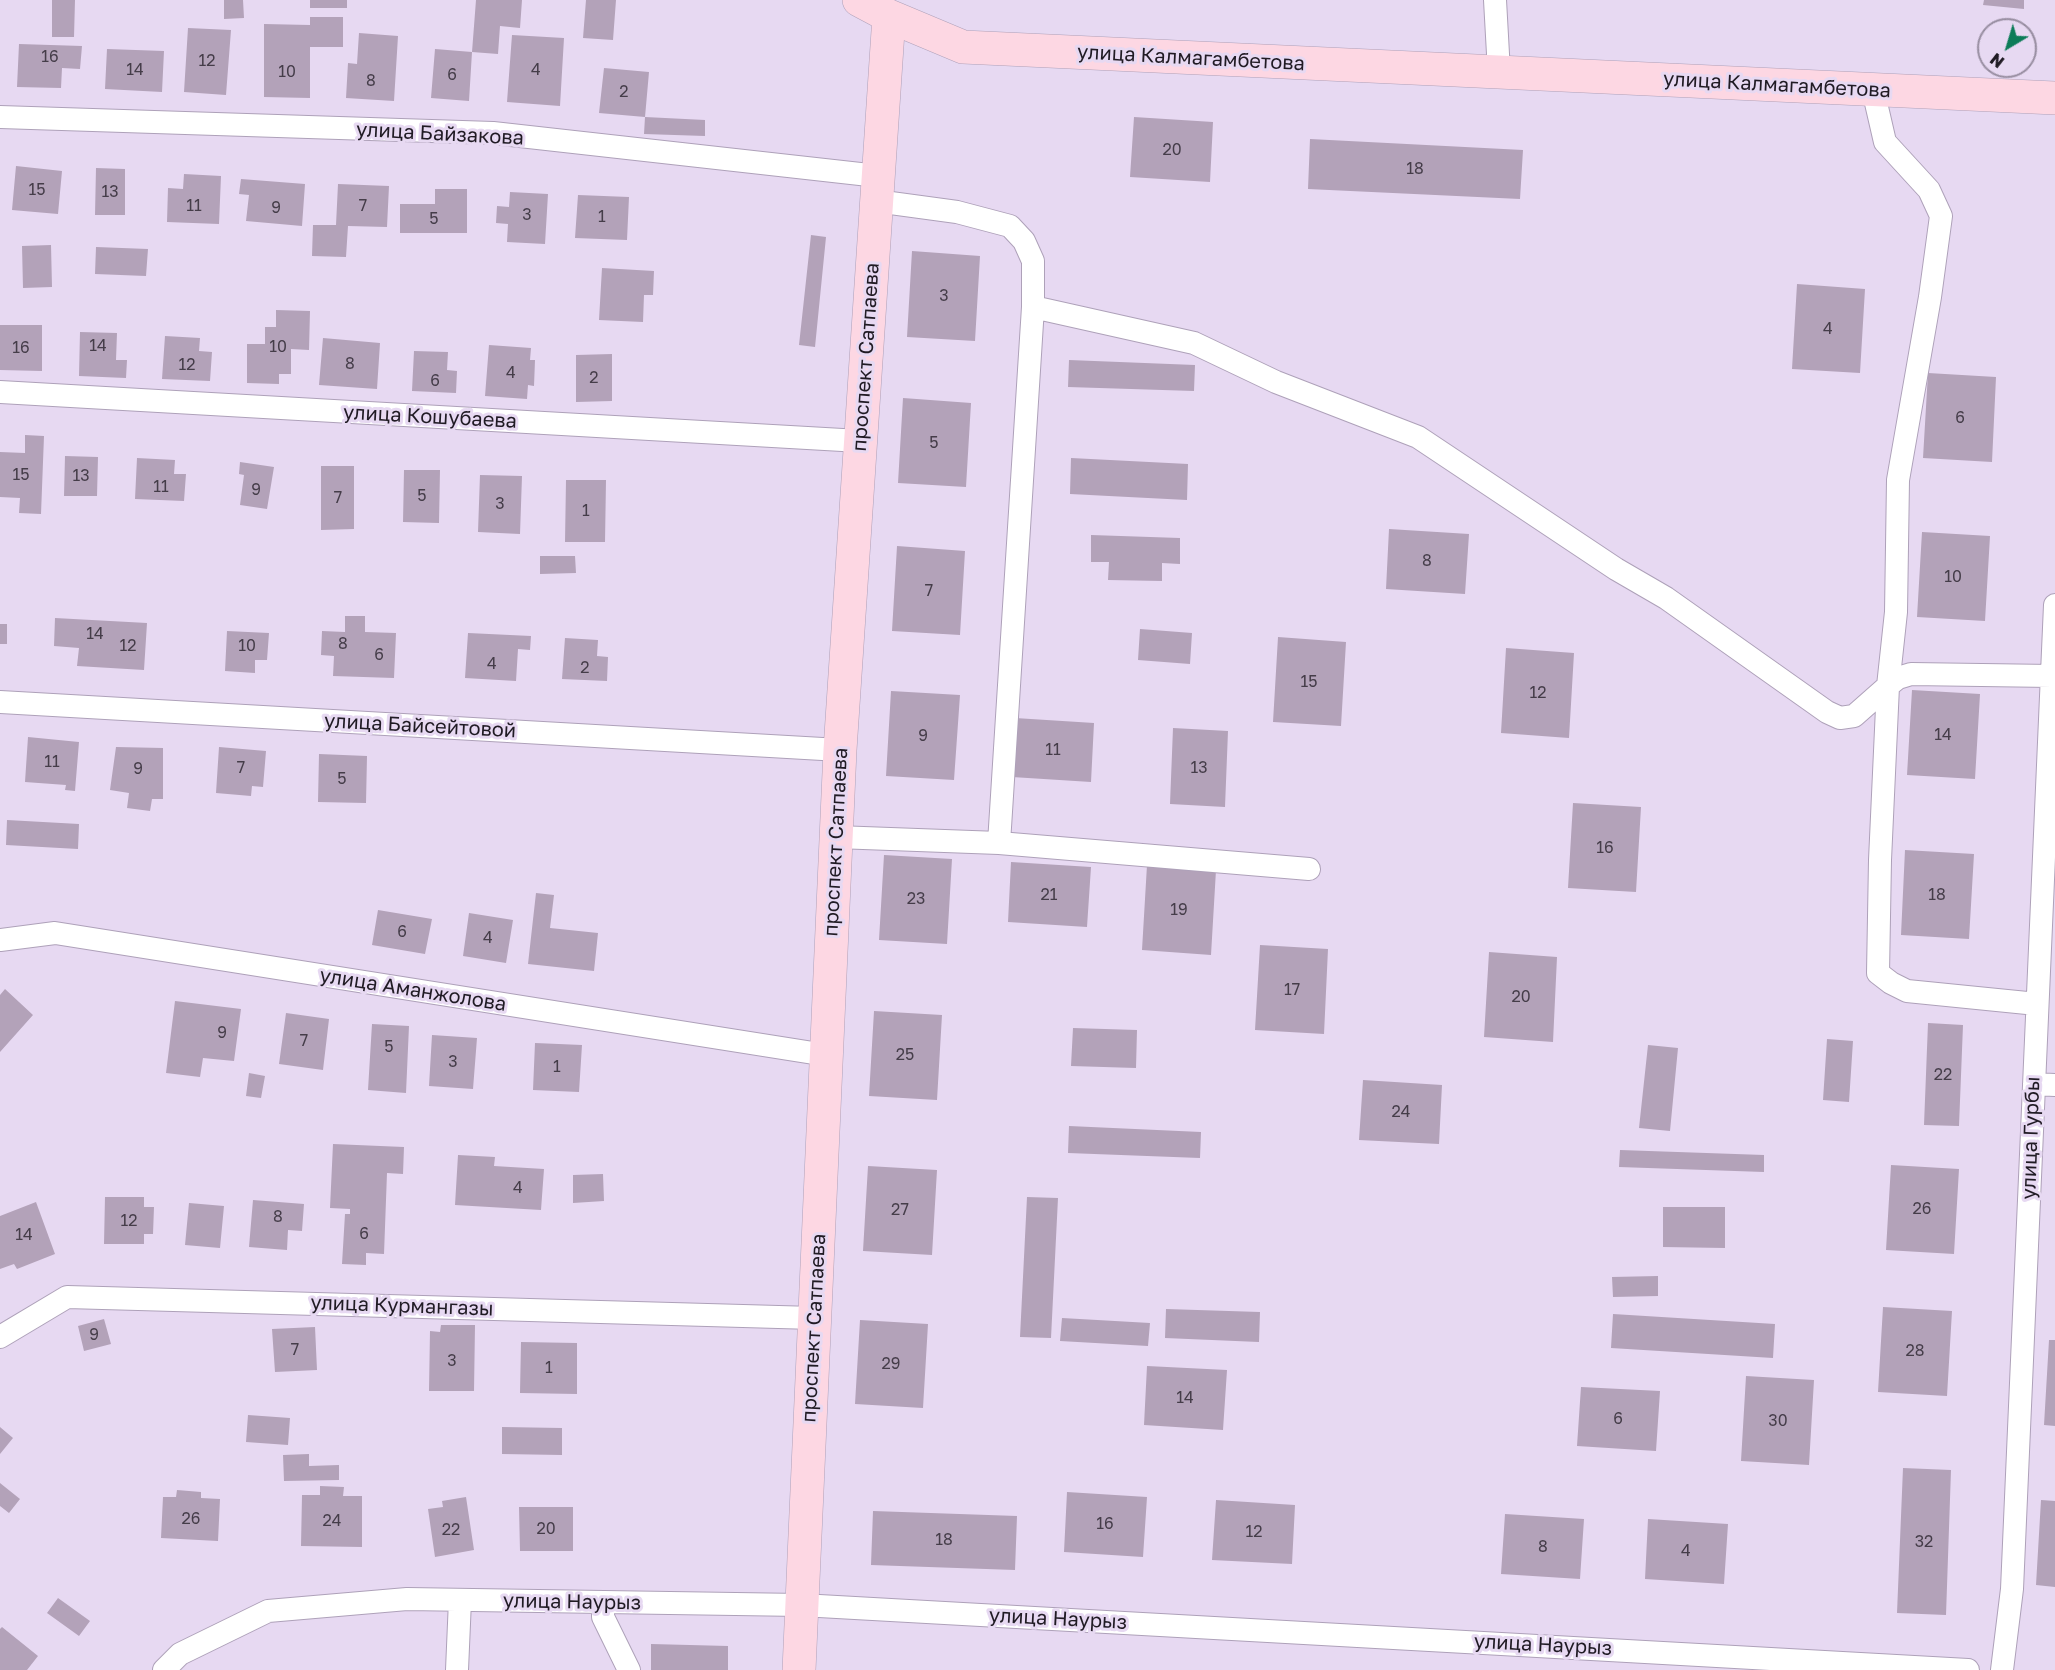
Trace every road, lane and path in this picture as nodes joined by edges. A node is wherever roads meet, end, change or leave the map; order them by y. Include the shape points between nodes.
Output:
1 (859, 0) edge
2 (1495, 0) edge
3 (889, 16) junction
4 (1499, 72) junction
5 (1873, 90) junction
6 (2055, 98) edge
7 (0, 117) edge
8 (877, 189) junction
9 (1033, 308) junction
10 (0, 392) edge
11 (860, 441) junction
12 (2055, 605) edge
13 (2052, 676) junction
14 (1887, 686) junction
15 (0, 702) edge
16 (840, 750) junction
17 (836, 837) junction
18 (999, 843) junction
19 (1309, 869) dead end
20 (0, 940) edge
21 (2037, 1004) junction
22 (826, 1055) junction
23 (2044, 1084) edge
24 (814, 1318) junction
25 (0, 1337) edge
26 (460, 1600) junction
27 (603, 1602) junction
28 (801, 1605) junction
29 (164, 1670) edge
30 (457, 1670) edge
31 (629, 1670) edge
32 (799, 1670) edge
33 (1968, 1670) edge
34 (2002, 1670) edge

1 - 3 street, улица Калмагамбетова
2 - 4 street
3 - 4 street, улица Калмагамбетова via 963,47
3 - 8 street, проспект Сатпаева
4 - 5 street, улица Калмагамбетова
5 - 6 street, улица Калмагамбетова
5 - 14 street via 1885,142 1929,190 1941,216 1898,480 1896,612
7 - 8 street, улица Байзакова via 493,134
8 - 9 street, улица Байзакова via 1010,226 1024,241 1033,261
8 - 11 street, проспект Сатпаева
9 - 14 street via 1194,343 1276,382 1418,437 1666,598 1840,718 1854,716
9 - 18 street, улица Байзакова
10 - 11 street, улица Кошубаева
11 - 16 street, проспект Сатпаева
12 - 13 street, улица Гурбы
13 - 14 street via 1911,674
13 - 21 street, улица Гурбы
14 - 21 street via 1878,973 1907,991
15 - 16 street, улица Байсейтовой
16 - 17 street, проспект Сатпаева
17 - 18 street
17 - 22 street, проспект Сатпаева
18 - 19 street
20 - 22 street, улица Аманжолова via 55,933
21 - 23 street, улица Гурбы
22 - 24 street, проспект Сатпаева
23 - 34 street, улица Гурбы via 2012,1589
24 - 25 street, улица Курмангазы via 67,1297
24 - 28 street, проспект Сатпаева
26 - 27 street, улица Наурыз
26 - 29 street, улица Наурыз via 407,1599 268,1611 180,1654
26 - 30 street
27 - 28 street, улица Наурыз
27 - 31 street via 603,1617
28 - 32 street, проспект Сатпаева
28 - 33 street, улица Наурыз

